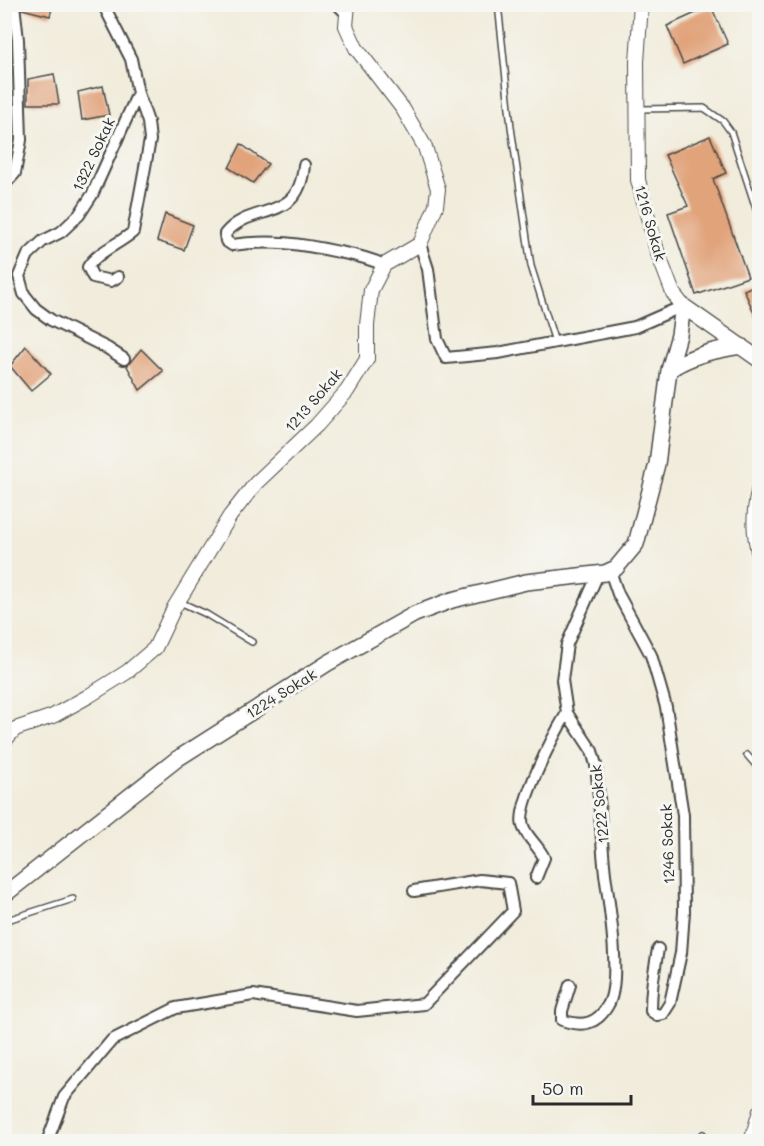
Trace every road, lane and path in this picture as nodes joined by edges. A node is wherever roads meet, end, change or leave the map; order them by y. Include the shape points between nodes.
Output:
1 (14, 4) edge
2 (103, 4) edge
3 (498, 4) edge
4 (641, 4) edge
5 (344, 8) edge
6 (138, 93) junction
7 (638, 109) junction
8 (304, 165) dead end
9 (4, 185) edge
10 (759, 221) edge
11 (420, 244) junction
12 (384, 265) junction
13 (118, 277) dead end
14 (683, 306) junction
15 (555, 342) junction
16 (741, 346) junction
17 (124, 359) dead end
18 (759, 360) edge
19 (669, 370) junction
20 (759, 484) edge
21 (759, 558) edge
22 (604, 572) junction
23 (178, 602) junction
24 (252, 642) dead end
25 (567, 714) junction
26 (4, 741) edge
27 (747, 755) dead end
28 (759, 770) edge
29 (536, 878) dead end
30 (414, 891) dead end
31 (4, 895) edge
32 (73, 899) dead end
33 (4, 921) edge
34 (658, 949) dead end
35 (570, 985) dead end
36 (759, 1111) edge
37 (703, 1134) dead end
38 (47, 1142) edge
39 (697, 1142) edge
40 (751, 1142) edge

1 - 9 street via 21,140 15,173
2 - 6 street via 131,59
3 - 15 lane via 531,266
4 - 7 street, 1216 Sokak
5 - 11 street via 346,26 356,48 403,110 433,168 438,189 436,206
6 - 13 street via 150,140 133,232 88,267 93,277 111,281
6 - 17 street, 1322 Sokak via 92,195 61,232 28,255 20,276 24,294 36,309
7 - 10 lane via 704,108 723,121 731,132
7 - 14 street, 1216 Sokak via 638,180 657,251 673,293
8 - 12 street via 303,180 295,197 283,206 232,226 225,234 226,241 232,245 295,242 370,258
11 - 12 street
11 - 15 street via 428,269 437,339 446,358
12 - 23 street, 1213 Sokak via 371,290 367,359 317,425 256,483 230,516
14 - 15 street via 635,327
14 - 16 main road, 1216 Sokak
14 - 19 main road, 1222 Sokak via 680,335
16 - 18 main road, 1216 Sokak
16 - 19 main road via 710,351
19 - 22 main road, 1222 Sokak via 657,464 636,544 616,568
20 - 21 street via 754,507
22 - 25 street, 1222 Sokak via 567,644 562,680
22 - 31 main road, 1224 Sokak via 515,585 452,600 415,614 328,663 177,759
22 - 34 street, 1246 Sokak via 651,655 666,707 683,815 681,953 670,1003 663,1014 657,1015 651,1011 651,979
23 - 24 lane
23 - 26 street, 1213 Sokak via 155,648 127,672 53,716 15,729
25 - 29 street via 522,814 523,826 544,858
25 - 35 street, 1222 Sokak via 592,751 596,765 614,975 609,1004 592,1023 577,1025 562,1020
27 - 28 lane
30 - 38 street via 480,880 508,883 513,910 424,1004 357,1011 253,995 176,1008 112,1040 64,1097
32 - 33 lane
36 - 40 street
37 - 39 lane

